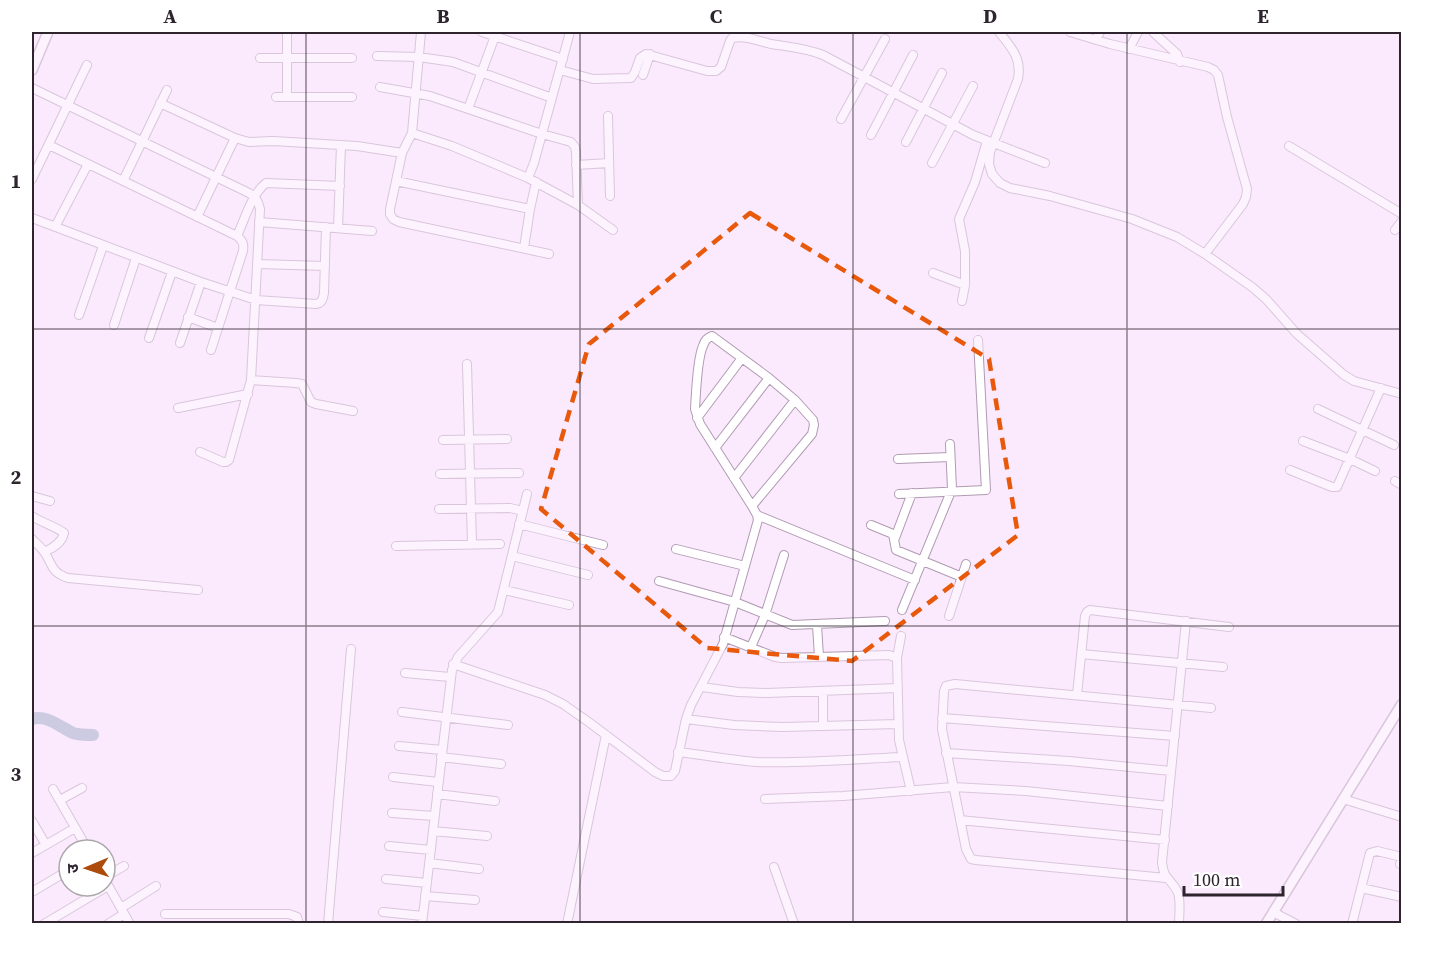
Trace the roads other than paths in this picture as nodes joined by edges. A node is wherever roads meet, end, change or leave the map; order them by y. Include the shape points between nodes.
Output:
1 (48, 32) edge
2 (287, 32) edge
3 (421, 32) edge
4 (482, 32) edge
5 (570, 32) edge
6 (999, 32) edge
7 (1070, 32) edge
8 (1100, 32) edge
9 (1138, 32) edge
10 (1153, 32) edge
11 (495, 36) junction
12 (885, 39) dead end
13 (1096, 40) junction
14 (1129, 49) junction
15 (650, 54) junction
16 (377, 56) dead end
17 (913, 56) dead end
18 (418, 57) junction
19 (260, 58) dead end
20 (287, 58) junction
21 (352, 58) dead end
22 (562, 59) junction
23 (1180, 62) junction
24 (87, 65) dead end
25 (32, 70) edge
26 (560, 70) junction
27 (482, 72) junction
28 (942, 73) dead end
29 (642, 75) dead end
30 (864, 77) junction
31 (973, 86) dead end
32 (380, 87) dead end
33 (32, 88) edge
34 (166, 90) dead end
35 (415, 92) junction
36 (893, 93) junction
37 (276, 97) dead end
38 (288, 97) junction
39 (352, 97) dead end
40 (552, 98) junction
41 (160, 103) junction
42 (67, 105) junction
43 (924, 108) junction
44 (468, 109) junction
45 (608, 116) dead end
46 (841, 119) dead end
47 (952, 124) junction
48 (412, 133) junction
49 (542, 134) junction
50 (871, 135) dead end
51 (236, 138) junction
52 (141, 141) junction
53 (906, 142) dead end
54 (990, 143) junction
55 (49, 145) junction
56 (341, 145) junction
57 (1288, 146) dead end
58 (402, 153) junction
59 (609, 163) junction
60 (932, 163) dead end
61 (1046, 163) dead end
62 (87, 164) junction
63 (576, 165) junction
64 (216, 177) junction
65 (528, 177) junction
66 (32, 180) edge
67 (123, 181) junction
68 (396, 181) junction
69 (536, 182) junction
70 (340, 186) junction
71 (610, 196) dead end
72 (255, 197) junction
73 (578, 205) junction
74 (530, 209) junction
75 (1401, 214) edge
76 (197, 217) junction
77 (32, 218) edge
78 (1401, 221) edge
79 (259, 222) junction
80 (326, 227) junction
81 (55, 228) junction
82 (338, 228) junction
83 (613, 230) dead end
84 (1395, 230) dead end
85 (372, 231) dead end
86 (237, 236) junction
87 (103, 246) junction
88 (524, 248) junction
89 (549, 254) dead end
90 (1205, 254) junction
91 (136, 258) junction
92 (257, 264) junction
93 (325, 266) junction
94 (172, 272) junction
95 (933, 273) dead end
96 (201, 282) junction
97 (965, 285) junction
98 (230, 291) junction
99 (256, 300) junction
100 (962, 302) dead end
101 (79, 315) dead end
102 (188, 317) junction
103 (114, 325) dead end
104 (218, 328) junction
105 (149, 338) dead end
106 (978, 340) dead end
107 (180, 343) dead end
108 (211, 350) dead end
109 (742, 358) junction
110 (467, 364) dead end
111 (769, 378) junction
112 (251, 380) junction
113 (1381, 388) junction
114 (248, 394) junction
115 (1401, 394) edge
116 (795, 400) junction
117 (178, 408) dead end
118 (1318, 409) dead end
119 (353, 411) dead end
120 (697, 418) junction
121 (1363, 429) junction
122 (507, 439) dead end
123 (443, 440) dead end
124 (469, 440) junction
125 (1303, 441) dead end
126 (950, 444) dead end
127 (1394, 445) dead end
128 (715, 448) junction
129 (200, 452) dead end
130 (950, 457) junction
131 (898, 459) dead end
132 (1350, 459) junction
133 (1290, 470) dead end
134 (1374, 471) dead end
135 (519, 472) dead end
136 (440, 474) dead end
137 (470, 474) junction
138 (734, 478) junction
139 (951, 491) junction
140 (527, 494) dead end
141 (899, 494) dead end
142 (912, 494) junction
143 (32, 496) edge
144 (50, 501) dead end
145 (752, 506) junction
146 (471, 509) junction
147 (438, 510) dead end
148 (523, 511) junction
149 (758, 515) junction
150 (32, 516) edge
151 (519, 524) junction
152 (872, 525) dead end
153 (32, 539) edge
154 (894, 540) junction
155 (472, 544) junction
156 (500, 544) dead end
157 (603, 545) dead end
158 (396, 546) dead end
159 (676, 549) dead end
160 (44, 552) junction
161 (784, 555) dead end
162 (512, 556) junction
163 (923, 561) junction
164 (966, 564) dead end
165 (745, 566) junction
166 (588, 575) dead end
167 (962, 577) junction
168 (915, 580) junction
169 (659, 581) dead end
170 (198, 590) dead end
171 (504, 590) junction
172 (735, 602) junction
173 (569, 605) dead end
174 (902, 610) dead end
175 (765, 615) junction
176 (949, 616) dead end
177 (885, 621) dead end
178 (1186, 621) junction
179 (818, 624) junction
180 (1229, 627) dead end
181 (901, 636) dead end
182 (724, 637) junction
183 (752, 647) junction
184 (351, 649) dead end
185 (1081, 654) junction
186 (819, 657) junction
187 (897, 658) junction
188 (1182, 663) junction
189 (453, 664) junction
190 (1223, 667) dead end
191 (405, 673) dead end
192 (450, 677) junction
193 (702, 687) junction
194 (898, 688) junction
195 (823, 692) junction
196 (1077, 695) junction
197 (1178, 704) junction
198 (1401, 704) edge
199 (1211, 708) dead end
200 (402, 712) dead end
201 (446, 717) junction
202 (942, 718) junction
203 (686, 719) junction
204 (898, 724) junction
205 (508, 725) dead end
206 (823, 726) junction
207 (606, 735) junction
208 (1175, 736) junction
209 (399, 746) dead end
210 (678, 752) junction
211 (946, 753) junction
212 (442, 754) junction
213 (902, 757) junction
214 (501, 764) dead end
215 (1171, 771) junction
216 (393, 777) dead end
217 (438, 782) junction
218 (953, 787) junction
219 (82, 788) dead end
220 (53, 789) dead end
221 (910, 791) junction
222 (437, 794) junction
223 (765, 799) dead end
224 (60, 800) junction
225 (495, 801) dead end
226 (1350, 801) junction
227 (1168, 806) junction
228 (392, 813) dead end
229 (434, 816) junction
230 (1401, 817) edge
231 (960, 820) junction
232 (32, 821) edge
233 (75, 828) junction
234 (433, 831) junction
235 (487, 836) dead end
236 (81, 838) edge
237 (1165, 840) junction
238 (46, 845) junction
239 (389, 846) dead end
240 (430, 850) junction
241 (32, 853) edge
242 (1401, 861) edge
243 (429, 863) junction
244 (124, 866) dead end
245 (774, 867) dead end
246 (479, 869) dead end
247 (117, 872) edge
248 (57, 877) edge
249 (1166, 878) junction
250 (386, 879) dead end
251 (427, 884) junction
252 (156, 886) dead end
253 (1361, 888) junction
254 (32, 891) edge
255 (425, 896) junction
256 (1401, 897) edge
257 (81, 898) edge
258 (116, 898) edge
259 (475, 900) dead end
260 (123, 911) junction
261 (383, 912) dead end
262 (165, 914) dead end
263 (1280, 916) junction
264 (422, 920) edge
265 (44, 924) edge
266 (108, 924) edge
267 (130, 924) edge
268 (298, 924) edge
269 (328, 924) edge
270 (567, 924) edge
271 (794, 924) edge
272 (1179, 924) edge
273 (1266, 924) edge
274 (1296, 924) edge
275 (1353, 924) edge

1 - 25 street
2 - 20 street
3 - 18 street
4 - 11 street
5 - 22 street
6 - 54 street via 1012,48 1020,70
7 - 13 street
8 - 13 street
9 - 14 street
10 - 23 street via 1177,54
11 - 22 street
11 - 27 street
12 - 30 street
13 - 14 street
14 - 23 street
15 - 26 street via 639,58 631,78 592,79
15 - 29 street
15 - 30 street via 716,72 730,41 736,37 810,50
16 - 18 street
17 - 36 street
18 - 27 street via 453,62
18 - 35 street
19 - 20 street
20 - 21 street
20 - 38 street
22 - 26 street
23 - 90 street via 1214,70 1218,75 1247,189 1243,204
24 - 42 street
26 - 40 street
27 - 40 street
27 - 44 street
28 - 43 street
30 - 36 street
30 - 46 street
31 - 47 street
32 - 35 street
33 - 42 street
34 - 41 street
35 - 44 street
35 - 48 street
36 - 43 street
36 - 50 street
37 - 38 street
38 - 39 street
40 - 49 street
41 - 51 street
41 - 52 street
42 - 52 street
42 - 55 street
43 - 47 street
43 - 53 street
44 - 49 street
45 - 59 street
47 - 54 street
47 - 60 street
48 - 58 street
48 - 65 street
49 - 63 street via 571,142
49 - 65 street
51 - 56 street via 255,143
51 - 64 street
52 - 64 street
52 - 67 street
54 - 61 street
54 - 90 street via 989,164 1000,183 1131,219 1177,237
54 - 97 street via 959,219 965,251
55 - 62 street
55 - 66 street
56 - 58 street
56 - 70 street
57 - 75 street
58 - 68 street
59 - 63 street
59 - 71 street
62 - 67 street
62 - 81 street
63 - 73 street
64 - 72 street
64 - 76 street
65 - 69 street
67 - 76 street
68 - 74 street
68 - 88 street via 390,209 393,219
69 - 73 street
69 - 74 street
70 - 72 street via 266,183
70 - 82 street
72 - 79 street via 260,208
72 - 86 street
73 - 83 street
74 - 88 street
76 - 86 street
77 - 81 street
78 - 84 street
79 - 80 street
79 - 92 street
80 - 82 street
80 - 93 street
81 - 87 street
82 - 85 street
86 - 98 street via 244,244
87 - 91 street
87 - 101 street
88 - 89 street
90 - 113 street via 1266,299 1297,334 1344,375
91 - 94 street
91 - 103 street
92 - 93 street
92 - 99 street
93 - 99 street via 320,303
94 - 96 street
94 - 105 street
95 - 97 street
96 - 98 street
96 - 102 street
97 - 100 street
98 - 99 street
98 - 104 street
99 - 112 street
102 - 104 street
102 - 107 street
104 - 108 street
106 - 139 street via 986,490
109 - 111 street
109 - 120 street
109 - 120 street via 712,336 704,342
110 - 124 street
111 - 116 street
111 - 128 street
112 - 114 street
112 - 119 street via 302,384 311,402
113 - 115 street
113 - 121 street
114 - 117 street
114 - 129 street via 229,460 223,462
116 - 138 street
116 - 145 street via 813,420 814,430
118 - 121 street
120 - 128 street
121 - 127 street
121 - 132 street
122 - 124 street
123 - 124 street
124 - 137 street
125 - 132 street
126 - 130 street
128 - 138 street
130 - 131 street
130 - 139 street
132 - 133 street via 1335,488
132 - 134 street
135 - 137 street
136 - 137 street
137 - 146 street
138 - 145 street
139 - 142 street
139 - 163 street
140 - 148 street
141 - 142 street
142 - 154 street
143 - 144 street
145 - 149 street
146 - 147 street
146 - 148 street
146 - 155 street
148 - 151 street
149 - 165 street
149 - 168 street
150 - 160 street via 64,533 62,540
151 - 157 street
151 - 162 street
152 - 154 street via 893,534
153 - 160 street
154 - 163 street via 896,550
155 - 156 street
155 - 158 street
159 - 165 street
160 - 170 street via 54,570 68,578
161 - 175 street
162 - 166 street
162 - 171 street
163 - 167 street
163 - 168 street
164 - 167 street
165 - 172 street
167 - 176 street
168 - 174 street
169 - 172 street
171 - 173 street
171 - 189 street via 498,612
172 - 175 street
172 - 182 street
175 - 179 street via 792,625
175 - 183 street
177 - 179 street
178 - 180 street
178 - 185 street via 1090,610 1085,616
178 - 188 street
179 - 186 street
181 - 187 street
182 - 183 street
182 - 193 street
183 - 186 street via 775,657
184 - 269 street
185 - 188 street
185 - 196 street
186 - 187 street
187 - 194 street
188 - 190 street
188 - 197 street
189 - 192 street
189 - 207 street via 545,695
191 - 192 street
192 - 201 street
193 - 195 street via 738,692
193 - 203 street
194 - 195 street
194 - 204 street
195 - 206 street
196 - 197 street
196 - 202 street via 950,685 944,691
197 - 199 street
197 - 208 street
198 - 226 street
200 - 201 street
201 - 205 street
201 - 212 street
202 - 208 street
202 - 211 street
203 - 206 street via 734,725
203 - 210 street
204 - 206 street
204 - 213 street
207 - 210 street via 663,776 671,776 675,771
207 - 270 street
208 - 215 street
209 - 212 street
210 - 213 street via 760,762
211 - 215 street
211 - 218 street
212 - 214 street
212 - 217 street
213 - 221 street
215 - 227 street
216 - 217 street
217 - 222 street
218 - 221 street
218 - 227 street
218 - 231 street
219 - 224 street
220 - 224 street
221 - 223 street
222 - 225 street
222 - 229 street
224 - 233 street
226 - 230 street
226 - 263 street
227 - 237 street
228 - 229 street
229 - 234 street
231 - 237 street
231 - 249 street via 968,854 976,860
232 - 238 street
233 - 236 street
233 - 238 street
234 - 235 street
234 - 240 street
237 - 249 street via 1162,862
238 - 241 street
239 - 240 street
240 - 243 street
242 - 253 street via 1377,850 1370,853
243 - 246 street
243 - 251 street
244 - 247 street
245 - 271 street
248 - 254 street
249 - 272 street via 1177,892
250 - 251 street
251 - 255 street
252 - 260 street
253 - 256 street
253 - 275 street
255 - 259 street
255 - 264 street
257 - 265 street
258 - 260 street
260 - 266 street
260 - 267 street
261 - 264 street
262 - 268 street via 289,914 297,917
263 - 273 street
263 - 274 street

